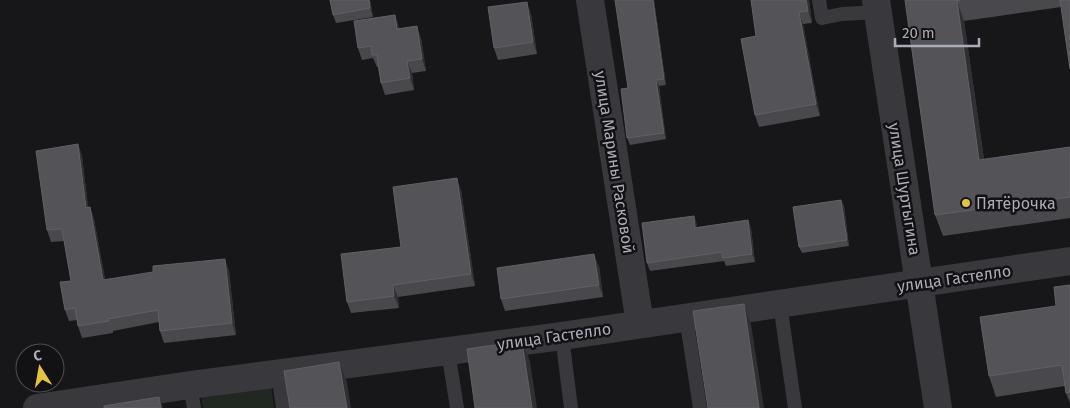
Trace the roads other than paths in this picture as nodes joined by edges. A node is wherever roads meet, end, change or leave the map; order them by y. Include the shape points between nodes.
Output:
1 (590, 0) edge
2 (819, 0) edge
3 (877, 6) edge
4 (1070, 261) edge
5 (920, 283) junction
6 (780, 304) junction
7 (686, 317) junction
8 (640, 324) junction
9 (562, 336) junction
10 (448, 351) junction
11 (278, 373) junction
12 (192, 397) edge
13 (37, 408) edge
14 (283, 408) edge
15 (457, 408) edge
16 (571, 408) edge
17 (700, 408) edge
18 (795, 408) edge
19 (938, 408) edge

1 - 8 street, улица Марины Расковой
2 - 3 lane via 822,18
3 - 5 street, улица Шуртыгина
4 - 5 street, улица Гастелло
5 - 6 street, улица Гастелло
5 - 19 street, улица Шуртыгина
6 - 7 street, улица Гастелло
6 - 18 lane
7 - 8 street, улица Гастелло
7 - 17 lane
8 - 9 street, улица Гастелло
9 - 10 street, улица Гастелло
9 - 16 lane
10 - 11 street, улица Гастелло
10 - 15 lane
11 - 12 street, улица Гастелло
11 - 14 lane
12 - 13 street, улица Гастелло

